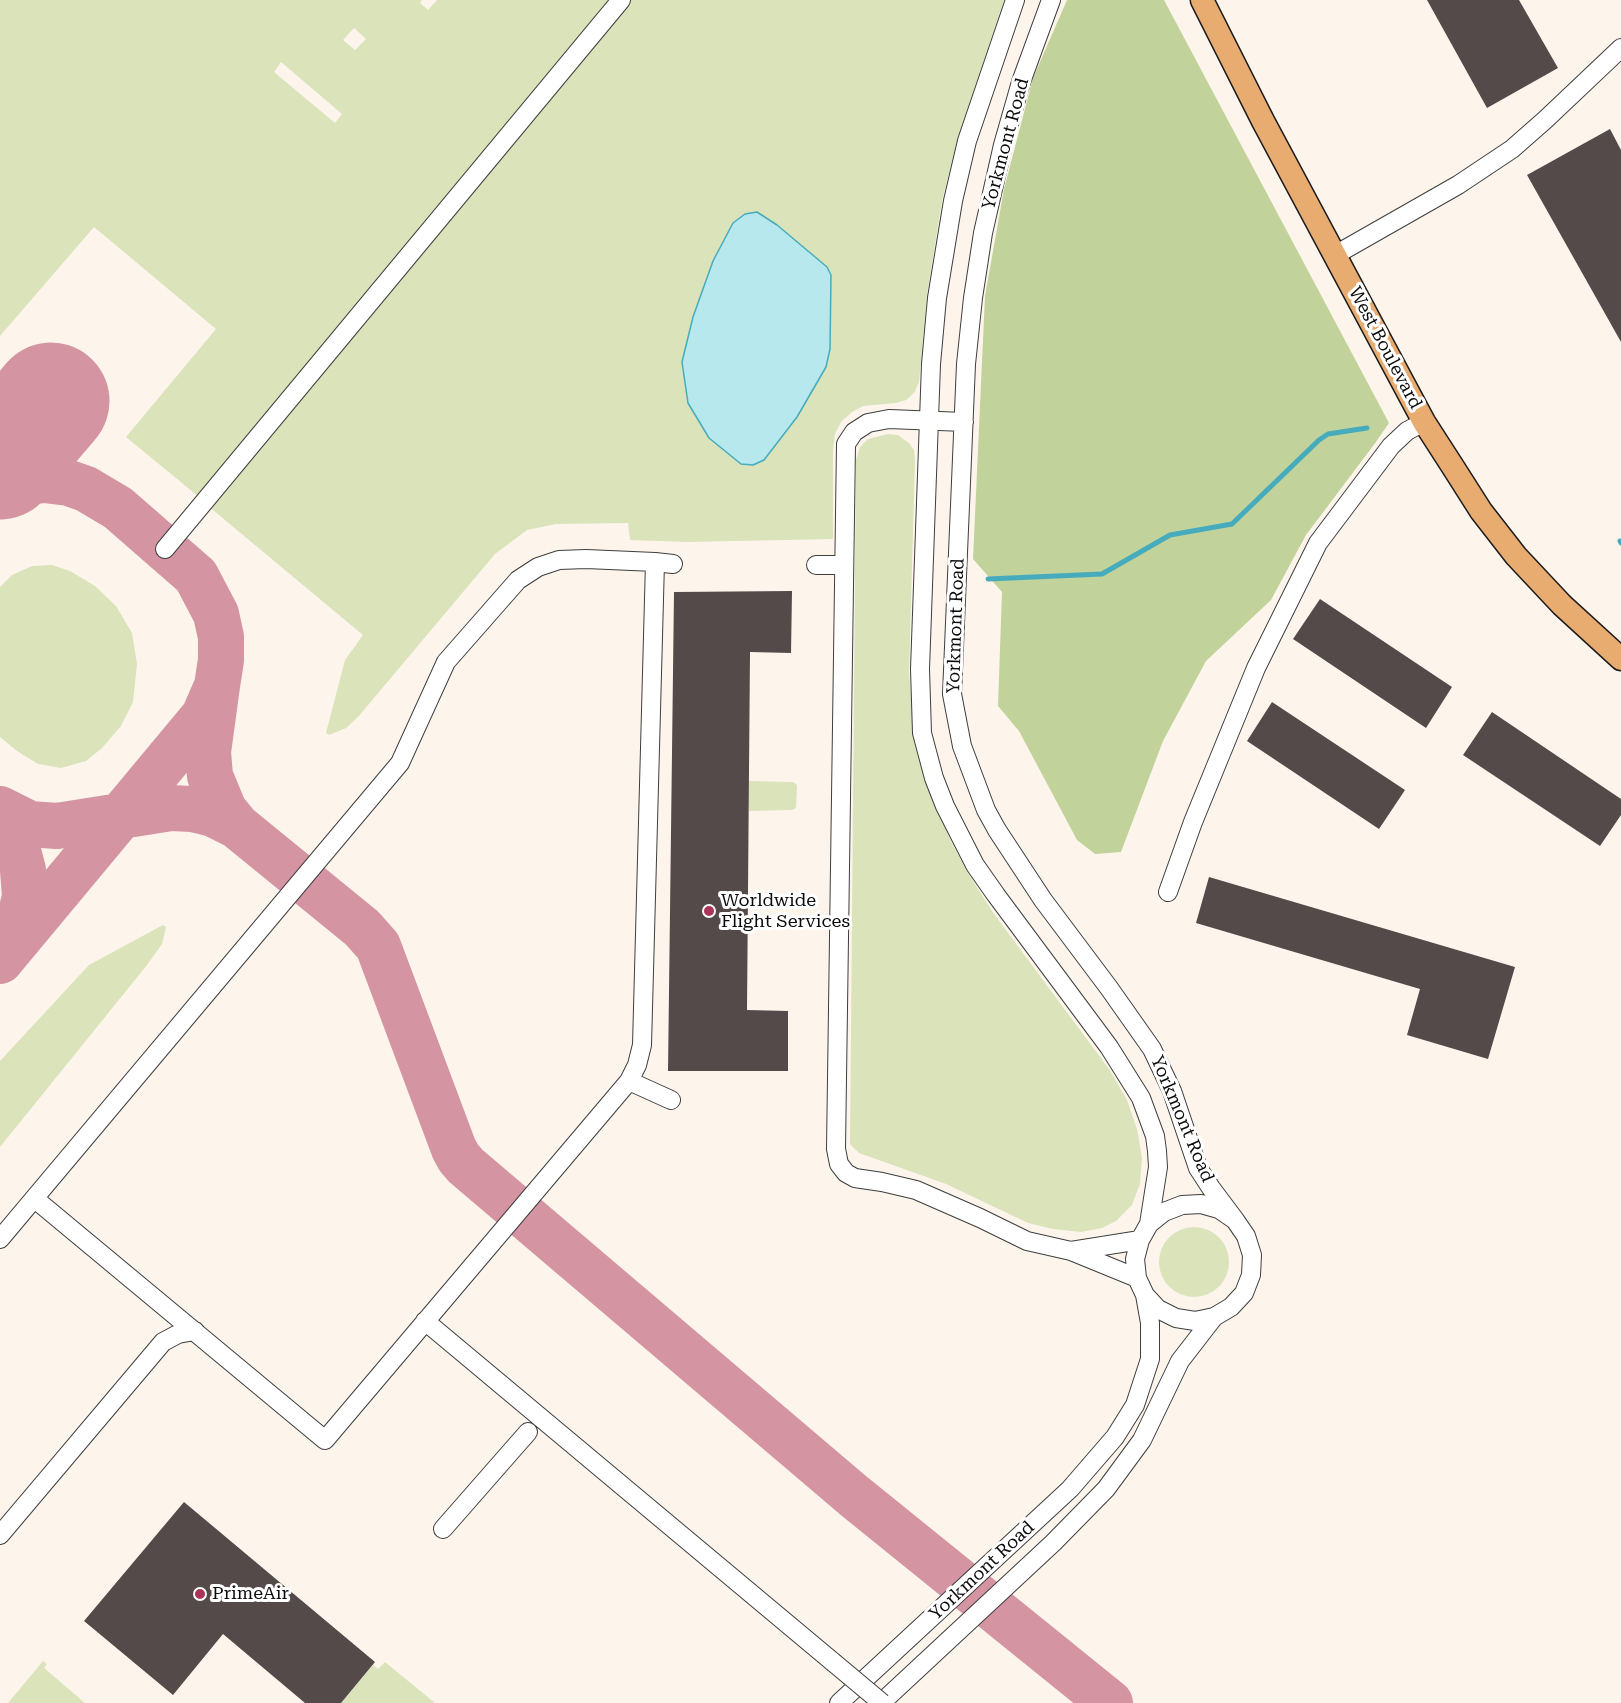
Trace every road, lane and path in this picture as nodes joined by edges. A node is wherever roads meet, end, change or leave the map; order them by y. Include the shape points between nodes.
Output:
1 (621, 0) edge
2 (1015, 0) edge
3 (1052, 0) edge
4 (1202, 0) edge
5 (1621, 48) edge
6 (1335, 255) junction
7 (929, 420) junction
8 (964, 422) junction
9 (1424, 422) junction
10 (165, 549) dead end
11 (655, 562) junction
12 (673, 564) dead end
13 (816, 565) dead end
14 (844, 565) junction
15 (1621, 659) edge
16 (1168, 892) dead end
17 (629, 1081) junction
18 (671, 1100) dead end
19 (35, 1199) junction
20 (1235, 1220) junction
21 (1149, 1224) junction
22 (0, 1239) edge
23 (1140, 1240) junction
24 (1071, 1251) junction
25 (1137, 1278) junction
26 (1145, 1295) junction
27 (1214, 1317) junction
28 (425, 1321) junction
29 (195, 1331) junction
30 (528, 1432) dead end
31 (443, 1529) dead end
32 (0, 1535) edge
33 (839, 1703) edge
34 (881, 1703) edge

1 - 10 street
2 - 7 street, Yorkmont Road via 967,141 953,201 937,298
3 - 8 street, Yorkmont Road via 1021,82 983,233 967,353
4 - 6 main road, West Boulevard
5 - 6 street via 1512,149 1458,185
6 - 9 main road, West Boulevard
7 - 8 street
7 - 14 street via 868,423 854,432 846,444
7 - 21 street, Yorkmont Road via 919,703 926,754 945,806 975,865 1109,1047 1141,1098 1157,1151 1158,1174
8 - 20 street, Yorkmont Road via 952,694 962,746 986,810 1008,849 1152,1049 1172,1091 1198,1168
9 - 15 main road, West Boulevard via 1481,511 1516,556
9 - 16 street via 1391,446 1318,543 1256,668
11 - 12 street
11 - 17 street via 642,1045
11 - 19 street via 559,560 518,580 446,662 400,763
13 - 14 street
14 - 24 street via 836,1149 839,1164 855,1178 925,1194 1027,1241
17 - 18 street
17 - 28 street
19 - 22 street
19 - 29 street
20 - 21 street, Yorkmont Road via 1219,1209 1201,1204 1182,1205
20 - 27 street, Yorkmont Road via 1252,1255 1251,1275 1232,1308
21 - 23 street, Yorkmont Road
23 - 24 street
23 - 25 street, Yorkmont Road via 1135,1259
24 - 25 street
25 - 26 street, Yorkmont Road
26 - 27 street, Yorkmont Road via 1158,1309 1176,1318 1195,1321
26 - 33 street, Yorkmont Road via 1150,1359 1135,1405 1115,1437 1070,1489
27 - 34 street, Yorkmont Road via 1180,1360 1142,1440 1106,1489
28 - 29 street via 325,1440
28 - 34 street, bridge
29 - 32 street via 163,1342
30 - 31 street

